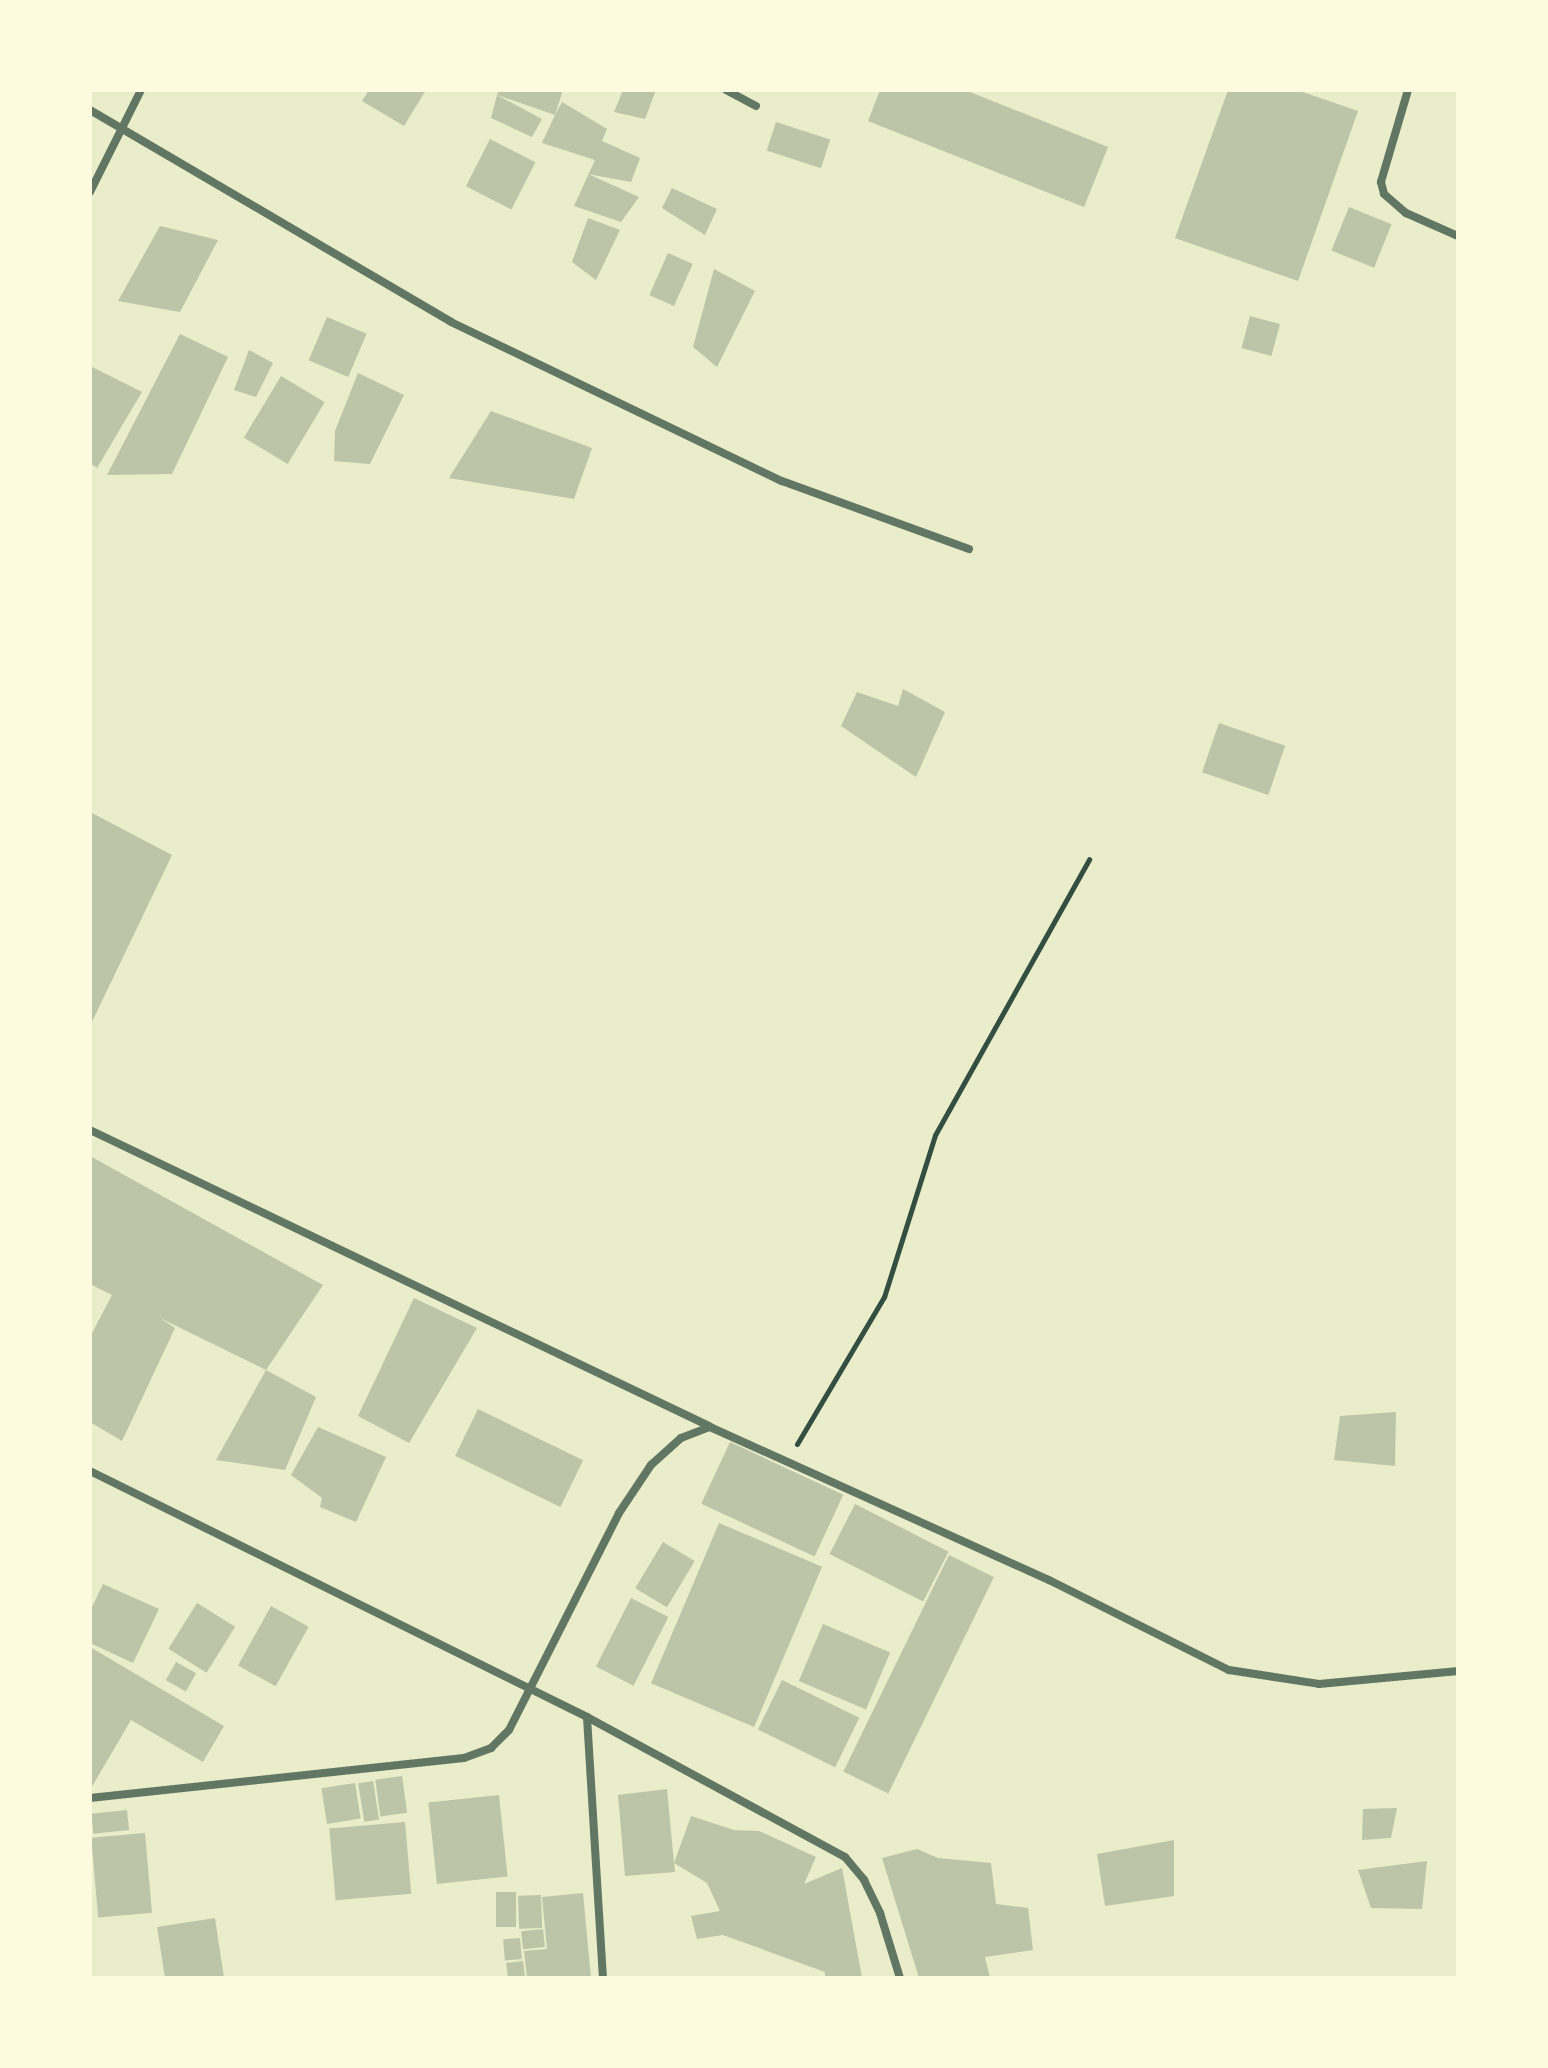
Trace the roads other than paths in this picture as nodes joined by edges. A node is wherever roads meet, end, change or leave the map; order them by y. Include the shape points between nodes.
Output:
1 (141, 90) edge
2 (726, 90) edge
3 (1408, 90) edge
4 (756, 106) dead end
5 (90, 110) edge
6 (123, 127) junction
7 (90, 192) edge
8 (1458, 236) edge
9 (969, 549) dead end
10 (90, 1130) edge
11 (710, 1427) junction
12 (90, 1471) edge
13 (1458, 1671) edge
14 (531, 1690) junction
15 (587, 1717) junction
16 (90, 1798) edge
17 (603, 1978) edge
18 (900, 1978) edge

1 - 6 street
2 - 4 street
3 - 8 street via 1381,182 1384,194 1406,213
5 - 6 street
6 - 7 street
6 - 9 street via 466,329 782,481
10 - 11 street
11 - 13 street via 789,1458 1229,1670 1319,1684
11 - 14 street via 681,1438 651,1465 619,1513
12 - 14 street
14 - 15 street
14 - 16 street via 509,1730 491,1748 464,1758
15 - 17 street
15 - 18 street via 845,1857 880,1913

